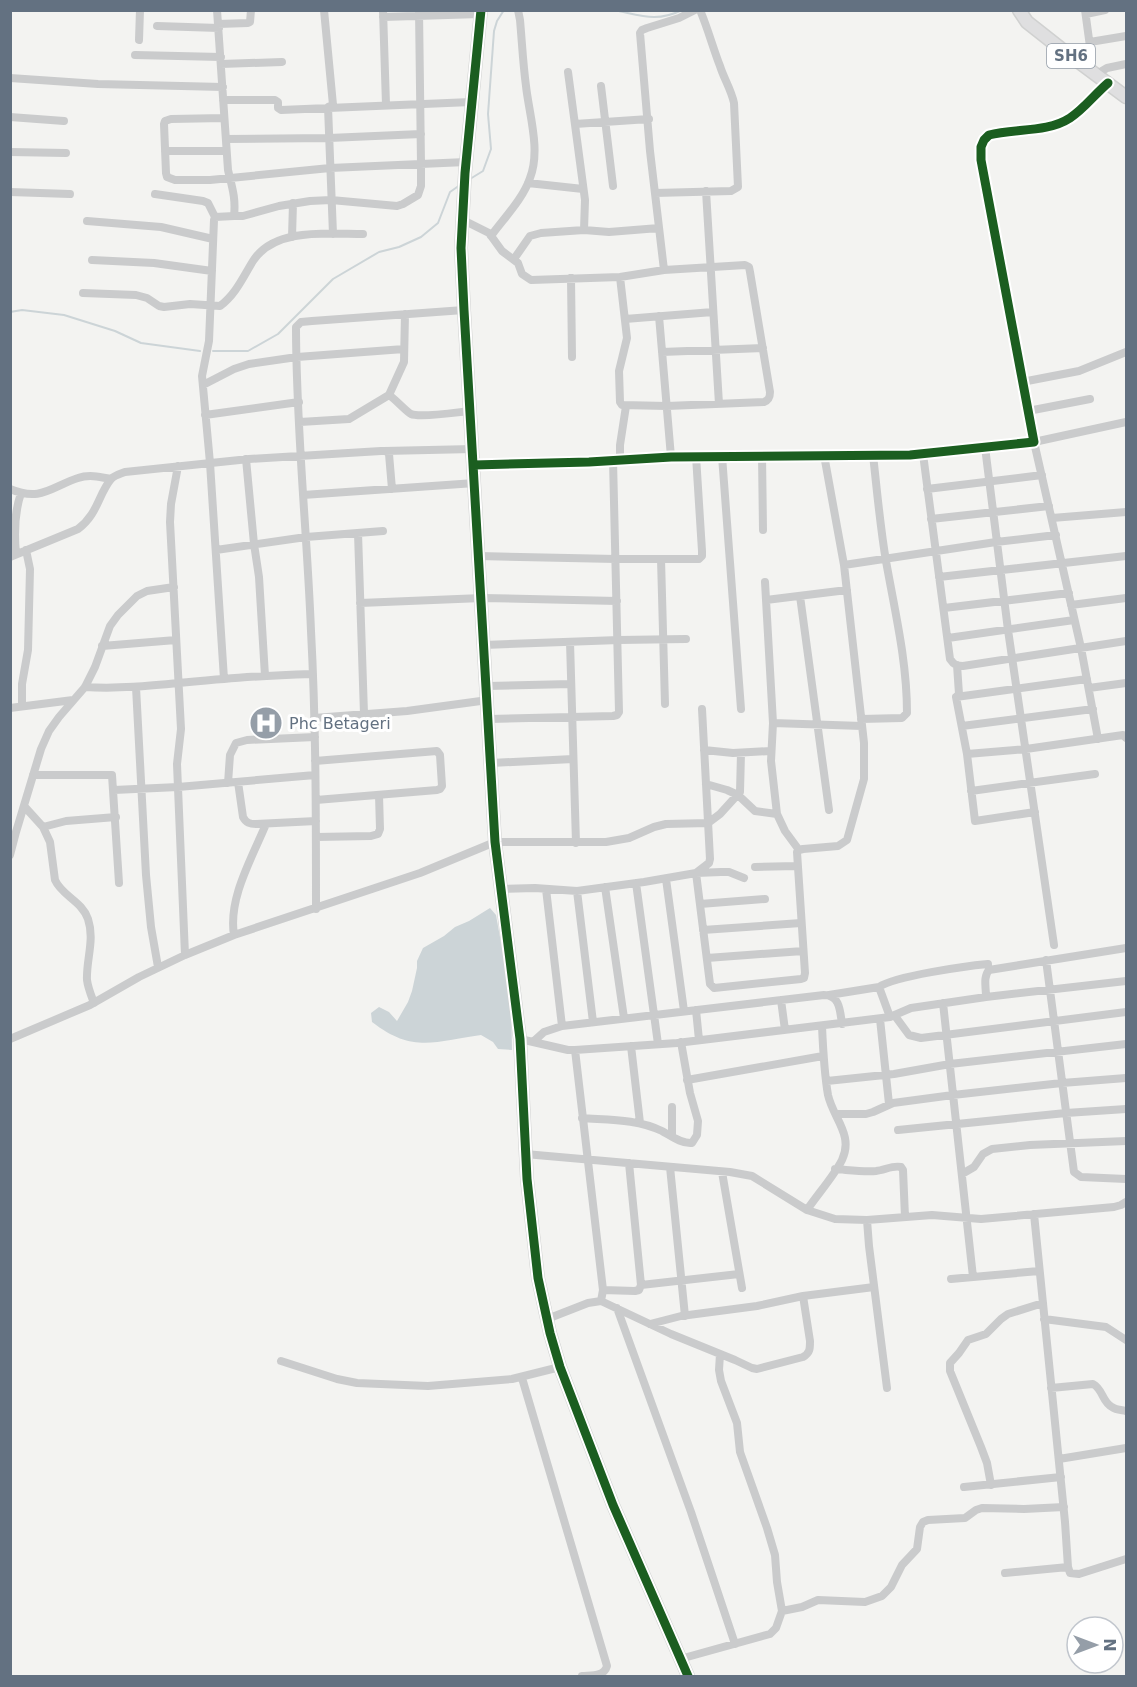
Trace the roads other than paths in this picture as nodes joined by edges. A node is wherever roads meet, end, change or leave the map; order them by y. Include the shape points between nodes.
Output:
1 (140, 10) edge
2 (217, 10) edge
3 (251, 10) edge
4 (324, 10) edge
5 (518, 10) edge
6 (695, 10) edge
7 (700, 10) edge
8 (1019, 10) edge
9 (1105, 10) edge
10 (480, 12) edge
11 (1085, 12) edge
12 (419, 13) edge
13 (383, 14) edge
14 (157, 26) dead end
15 (218, 26) junction
16 (1126, 36) edge
17 (140, 40) dead end
18 (1090, 42) junction
19 (135, 55) dead end
20 (221, 60) junction
21 (282, 62) dead end
22 (1126, 64) edge
23 (1092, 71) junction
24 (568, 72) dead end
25 (10, 78) edge
26 (1108, 83) junction
27 (601, 86) dead end
28 (223, 87) junction
29 (1126, 95) edge
30 (223, 100) junction
31 (471, 102) junction
32 (421, 104) junction
33 (386, 105) junction
34 (328, 107) junction
35 (10, 117) edge
36 (224, 118) junction
37 (649, 119) junction
38 (64, 121) dead end
39 (606, 122) junction
40 (575, 124) junction
41 (421, 134) junction
42 (329, 138) junction
43 (226, 139) junction
44 (165, 151) junction
45 (226, 151) junction
46 (10, 152) edge
47 (66, 153) dead end
48 (421, 164) junction
49 (330, 168) junction
50 (465, 168) junction
51 (230, 178) junction
52 (528, 183) junction
53 (613, 186) dead end
54 (583, 189) junction
55 (706, 191) junction
56 (10, 192) edge
57 (655, 193) junction
58 (70, 194) dead end
59 (155, 194) dead end
60 (332, 200) junction
61 (293, 203) junction
62 (234, 216) junction
63 (215, 217) junction
64 (462, 220) junction
65 (87, 221) dead end
66 (659, 228) junction
67 (584, 230) junction
68 (333, 234) junction
69 (363, 234) dead end
70 (491, 236) junction
71 (292, 237) junction
72 (213, 239) junction
73 (514, 259) junction
74 (92, 260) dead end
75 (710, 267) junction
76 (664, 270) junction
77 (212, 271) junction
78 (620, 277) junction
79 (571, 278) junction
80 (83, 293) dead end
81 (211, 306) junction
82 (464, 310) junction
83 (713, 312) junction
84 (405, 314) junction
85 (659, 316) junction
86 (625, 319) junction
87 (764, 348) junction
88 (405, 349) junction
89 (715, 349) junction
90 (662, 352) junction
91 (1126, 352) edge
92 (297, 357) junction
93 (572, 357) dead end
94 (1022, 382) junction
95 (203, 386) junction
96 (389, 395) junction
97 (1090, 399) dead end
98 (299, 402) junction
99 (719, 404) junction
100 (626, 406) junction
101 (667, 406) junction
102 (471, 411) junction
103 (1028, 411) junction
104 (205, 415) junction
105 (300, 422) junction
106 (1126, 422) edge
107 (1034, 442) junction
108 (985, 447) junction
109 (473, 449) junction
110 (381, 451) junction
111 (923, 454) junction
112 (762, 455) junction
113 (824, 455) junction
114 (873, 455) junction
115 (301, 456) junction
116 (696, 456) junction
117 (722, 456) junction
118 (671, 457) junction
119 (246, 459) junction
120 (617, 460) junction
121 (210, 463) junction
122 (474, 465) junction
123 (178, 466) junction
124 (1042, 475) junction
125 (111, 479) junction
126 (989, 482) junction
127 (475, 483) junction
128 (10, 489) edge
129 (392, 489) junction
130 (927, 489) junction
131 (21, 494) junction
132 (303, 495) junction
133 (1049, 506) junction
134 (992, 512) junction
135 (1126, 512) edge
136 (1052, 518) junction
137 (932, 519) junction
138 (763, 530) dead end
139 (383, 531) dead end
140 (358, 533) junction
141 (1056, 535) junction
142 (306, 537) junction
143 (996, 542) junction
144 (254, 544) junction
145 (26, 550) junction
146 (216, 550) junction
147 (936, 551) junction
148 (13, 556) edge
149 (479, 556) junction
150 (1126, 556) edge
151 (616, 559) junction
152 (886, 559) junction
153 (661, 560) junction
154 (1062, 564) junction
155 (844, 565) junction
156 (1000, 571) junction
157 (939, 577) junction
158 (765, 582) dead end
159 (174, 587) junction
160 (847, 590) junction
161 (1069, 593) junction
162 (800, 596) junction
163 (482, 598) junction
164 (1126, 598) edge
165 (617, 600) junction
166 (766, 600) junction
167 (1004, 601) junction
168 (360, 603) junction
169 (1071, 605) junction
170 (944, 608) junction
171 (1074, 620) junction
172 (1008, 630) junction
173 (948, 638) junction
174 (686, 639) dead end
175 (176, 640) junction
176 (619, 640) junction
177 (663, 640) junction
178 (1126, 641) edge
179 (570, 642) junction
180 (484, 645) junction
181 (102, 646) junction
182 (1081, 648) junction
183 (1013, 658) junction
184 (957, 665) junction
185 (313, 674) junction
186 (265, 676) junction
187 (224, 679) junction
188 (1087, 679) junction
189 (1126, 683) edge
190 (179, 684) junction
191 (571, 684) junction
192 (487, 686) junction
193 (85, 687) junction
194 (136, 687) junction
195 (1089, 688) junction
196 (1018, 689) junction
197 (956, 697) junction
198 (73, 700) junction
199 (488, 700) junction
200 (666, 705) dead end
201 (22, 706) junction
202 (10, 708) edge
203 (702, 709) dead end
204 (741, 709) dead end
205 (1093, 710) junction
206 (364, 714) junction
207 (572, 717) junction
208 (314, 718) junction
209 (489, 719) junction
210 (1022, 719) junction
211 (772, 723) junction
212 (862, 723) junction
213 (817, 724) junction
214 (962, 726) junction
215 (1125, 734) edge
216 (315, 737) junction
217 (1098, 739) junction
218 (1026, 749) junction
219 (704, 750) junction
220 (771, 751) junction
221 (741, 753) junction
222 (967, 754) junction
223 (573, 759) junction
224 (315, 761) junction
225 (491, 763) junction
226 (1095, 774) dead end
227 (33, 775) junction
228 (315, 775) junction
229 (238, 782) junction
230 (1031, 782) junction
231 (228, 783) junction
232 (706, 784) junction
233 (178, 787) junction
234 (141, 789) junction
235 (114, 790) junction
236 (971, 791) junction
237 (379, 795) junction
238 (738, 795) junction
239 (316, 800) junction
240 (24, 806) junction
241 (829, 810) dead end
242 (1035, 812) junction
243 (777, 814) junction
244 (116, 817) junction
245 (316, 821) junction
246 (708, 822) junction
247 (266, 824) junction
248 (43, 827) junction
249 (13, 835) edge
250 (316, 837) junction
251 (495, 842) junction
252 (576, 843) junction
253 (799, 850) junction
254 (10, 855) edge
255 (796, 866) junction
256 (755, 867) dead end
257 (698, 871) junction
258 (744, 878) dead end
259 (666, 879) junction
260 (119, 883) dead end
261 (636, 884) junction
262 (605, 887) junction
263 (501, 889) junction
264 (546, 889) junction
265 (577, 891) junction
266 (765, 899) dead end
267 (700, 904) junction
268 (316, 909) junction
269 (801, 920) junction
270 (703, 930) junction
271 (234, 935) junction
272 (1054, 945) dead end
273 (1126, 948) edge
274 (803, 951) junction
275 (185, 955) junction
276 (707, 958) junction
277 (1046, 960) junction
278 (988, 964) dead end
279 (158, 967) junction
280 (1126, 981) edge
281 (879, 987) junction
282 (1050, 990) junction
283 (830, 995) junction
284 (986, 997) junction
285 (781, 1000) junction
286 (94, 1003) junction
287 (943, 1003) junction
288 (696, 1010) junction
289 (684, 1011) junction
290 (1126, 1012) edge
291 (654, 1015) junction
292 (892, 1017) junction
293 (624, 1018) junction
294 (880, 1019) junction
295 (1054, 1020) junction
296 (593, 1022) junction
297 (842, 1024) junction
298 (562, 1026) junction
299 (822, 1026) junction
300 (785, 1030) junction
301 (946, 1034) junction
302 (520, 1038) junction
303 (10, 1040) edge
304 (699, 1040) junction
305 (534, 1041) junction
306 (681, 1042) junction
307 (658, 1044) junction
308 (1126, 1044) edge
309 (631, 1046) junction
310 (575, 1050) junction
311 (1058, 1052) junction
312 (823, 1056) junction
313 (950, 1064) junction
314 (885, 1075) junction
315 (1126, 1078) edge
316 (687, 1080) junction
317 (827, 1081) junction
318 (1062, 1083) junction
319 (953, 1095) junction
320 (889, 1104) junction
321 (672, 1107) dead end
322 (1126, 1109) edge
323 (1066, 1113) junction
324 (836, 1114) junction
325 (582, 1118) junction
326 (640, 1123) junction
327 (957, 1125) junction
328 (898, 1130) dead end
329 (672, 1136) junction
330 (1126, 1141) edge
331 (1070, 1143) junction
332 (525, 1154) junction
333 (587, 1160) junction
334 (629, 1163) junction
335 (670, 1167) junction
336 (835, 1169) junction
337 (722, 1172) junction
338 (962, 1174) junction
339 (1126, 1179) edge
340 (1126, 1202) edge
341 (807, 1210) junction
342 (1034, 1214) junction
343 (905, 1217) junction
344 (967, 1218) junction
345 (867, 1220) junction
346 (1040, 1271) junction
347 (739, 1274) junction
348 (973, 1277) junction
349 (951, 1279) dead end
350 (682, 1282) junction
351 (640, 1285) junction
352 (874, 1287) junction
353 (742, 1288) dead end
354 (603, 1290) junction
355 (803, 1296) junction
356 (601, 1301) junction
357 (1043, 1303) junction
358 (617, 1308) junction
359 (685, 1316) junction
360 (547, 1319) junction
361 (1044, 1319) junction
362 (650, 1324) junction
363 (1126, 1340) edge
364 (720, 1354) junction
365 (281, 1361) dead end
366 (560, 1367) junction
367 (522, 1378) junction
368 (887, 1388) dead end
369 (1052, 1388) junction
370 (1126, 1412) edge
371 (1126, 1448) edge
372 (1059, 1459) junction
373 (1061, 1477) junction
374 (991, 1485) junction
375 (964, 1488) dead end
376 (1064, 1507) junction
377 (1126, 1559) edge
378 (1068, 1567) junction
379 (1005, 1573) dead end
380 (782, 1611) junction
381 (735, 1644) junction
382 (680, 1659) junction
383 (598, 1675) edge
384 (582, 1677) edge
385 (688, 1677) edge

1 - 17 street
2 - 15 street
3 - 15 street via 248,23
4 - 34 street via 333,105
5 - 52 street via 534,137
6 - 37 street via 640,33
7 - 55 street via 732,94 739,184 735,190
8 - 23 main road, SH6 via 1027,22
9 - 11 street
10 - 12 street
10 - 31 street
11 - 18 street
12 - 13 street
12 - 32 street
13 - 33 street
14 - 15 street
15 - 20 street
16 - 18 street
18 - 23 street
19 - 20 street
20 - 21 street
20 - 28 street
22 - 23 street
23 - 26 main road, SH6
24 - 40 street
25 - 28 street
26 - 29 main road, SH6
26 - 94 street via 1070,118 1043,128 989,135 981,147
27 - 39 street
28 - 30 street
30 - 34 street via 275,100 281,110
30 - 36 street
31 - 32 street
31 - 50 street
32 - 33 street
32 - 41 street
33 - 34 street
34 - 42 street
35 - 38 street
36 - 43 street
36 - 44 street via 167,119
37 - 39 street
37 - 57 street
39 - 40 street
39 - 53 street
40 - 54 street
41 - 42 street
41 - 48 street
42 - 43 street
42 - 49 street
43 - 45 street
44 - 45 street
44 - 51 street via 170,179
45 - 51 street
46 - 47 street
48 - 49 street
48 - 50 street
48 - 60 street via 418,195 403,204
49 - 51 street
49 - 60 street
50 - 64 street
51 - 62 street
52 - 54 street
52 - 70 street
54 - 67 street
55 - 57 street
55 - 75 street
56 - 58 street
57 - 66 street
59 - 63 street via 203,201
60 - 61 street
60 - 68 street
61 - 62 street
61 - 71 street
62 - 63 street
63 - 72 street
64 - 70 street
64 - 82 street
65 - 72 street via 161,227
66 - 67 street
66 - 76 street
67 - 73 street via 534,234
68 - 69 street
68 - 71 street
70 - 73 street
71 - 81 street via 261,251 223,304
72 - 77 street
73 - 79 street via 522,274 531,280
74 - 77 street
75 - 76 street
75 - 83 street
75 - 87 street via 749,267
76 - 78 street
77 - 81 street
78 - 79 street
78 - 86 street
79 - 93 street
80 - 81 street via 136,295 164,307
81 - 95 street
82 - 84 street
82 - 102 street
83 - 85 street
83 - 89 street
84 - 88 street
84 - 92 street via 301,322 296,327
85 - 86 street
85 - 90 street
86 - 100 street via 626,345 619,371 620,402
87 - 89 street
87 - 99 street via 768,400
88 - 92 street
88 - 96 street via 404,367
89 - 90 street
89 - 99 street
90 - 101 street
91 - 94 street via 1079,371
92 - 95 street via 249,364
92 - 98 street
94 - 103 street
95 - 104 street
96 - 102 street via 415,415
96 - 105 street via 349,419
97 - 103 street
98 - 104 street
98 - 105 street
99 - 101 street
100 - 101 street
100 - 120 street
101 - 118 street
102 - 109 street
103 - 107 street
104 - 121 street
105 - 115 street
106 - 107 street
107 - 108 street
107 - 124 street
108 - 111 street
108 - 126 street
109 - 110 street
109 - 122 street
110 - 115 street
110 - 129 street via 389,454
111 - 114 street
111 - 130 street
112 - 113 street
112 - 117 street
112 - 138 street
113 - 114 street
113 - 155 street
114 - 152 street
115 - 119 street
115 - 132 street
116 - 117 street
116 - 118 street
116 - 153 street via 702,556 695,560
117 - 204 street
118 - 120 street
119 - 121 street
119 - 144 street
120 - 122 street
120 - 151 street
121 - 123 street
121 - 146 street
122 - 127 street
123 - 125 street via 125,472
123 - 159 street via 171,504
124 - 126 street
124 - 133 street
125 - 131 street via 79,477 52,491
125 - 145 street via 86,523
126 - 130 street
126 - 134 street
127 - 129 street
127 - 149 street
128 - 131 street
129 - 132 street
130 - 137 street
131 - 148 street via 16,507
132 - 142 street
133 - 134 street
133 - 136 street
134 - 137 street
134 - 143 street
135 - 136 street
136 - 141 street
137 - 147 street
139 - 140 street
140 - 142 street
140 - 168 street
141 - 143 street
141 - 154 street
142 - 144 street
142 - 185 street
143 - 147 street
143 - 156 street
144 - 146 street
144 - 186 street
145 - 148 street
145 - 201 street via 30,569 28,650
146 - 187 street
147 - 152 street
147 - 157 street
149 - 151 street
149 - 163 street
150 - 154 street
151 - 153 street
151 - 165 street
152 - 155 street
152 - 212 street via 902,644 907,713 902,718
153 - 177 street
154 - 156 street
154 - 161 street
155 - 160 street
156 - 157 street
156 - 167 street
157 - 170 street
158 - 166 street
159 - 175 street
159 - 181 street via 137,596 110,626
160 - 162 street
160 - 212 street
161 - 167 street
161 - 169 street
162 - 166 street
162 - 213 street
163 - 165 street
163 - 168 street
163 - 180 street
164 - 169 street
165 - 176 street
166 - 211 street
167 - 170 street
167 - 172 street
168 - 206 street
169 - 171 street
170 - 173 street
171 - 172 street
171 - 182 street
172 - 173 street
172 - 183 street
173 - 184 street via 950,659
174 - 177 street
175 - 181 street
175 - 190 street
176 - 177 street
176 - 179 street
176 - 207 street via 620,712 613,716
177 - 200 street
178 - 182 street
179 - 180 street
179 - 191 street
180 - 192 street
181 - 193 street
182 - 183 street
182 - 188 street
183 - 184 street
183 - 196 street
184 - 197 street
185 - 186 street
185 - 208 street
186 - 187 street
187 - 190 street
188 - 195 street
188 - 196 street
189 - 195 street
190 - 194 street
190 - 233 street
191 - 192 street
191 - 207 street
192 - 199 street
193 - 194 street
193 - 198 street
194 - 234 street
195 - 205 street
196 - 197 street
196 - 210 street
197 - 214 street
198 - 201 street
198 - 227 street via 49,731
199 - 206 street
199 - 209 street
201 - 202 street
203 - 219 street
205 - 210 street
205 - 217 street
206 - 208 street
207 - 209 street
207 - 223 street
208 - 216 street
209 - 225 street
210 - 214 street
210 - 218 street
211 - 213 street
211 - 220 street
212 - 213 street
212 - 253 street via 864,779 847,840 838,846
213 - 241 street
214 - 222 street
215 - 217 street
216 - 224 street
216 - 231 street via 236,743 230,755
217 - 218 street
218 - 222 street
218 - 230 street
219 - 221 street
219 - 232 street
220 - 221 street
220 - 243 street
221 - 238 street
222 - 236 street
223 - 225 street
223 - 252 street
224 - 228 street
224 - 237 street via 440,753 440,789
225 - 251 street
226 - 230 street
227 - 235 street via 109,774 114,778
227 - 240 street
228 - 229 street
228 - 239 street
229 - 231 street
229 - 247 street via 245,822
230 - 236 street
230 - 242 street
231 - 233 street
232 - 238 street
232 - 246 street
233 - 234 street
233 - 275 street
234 - 235 street
234 - 279 street via 150,917
235 - 244 street
236 - 242 street via 975,821
237 - 239 street
237 - 250 street via 378,834
238 - 243 street via 755,811
238 - 246 street
239 - 245 street
240 - 248 street
240 - 249 street
242 - 272 street
243 - 253 street
244 - 248 street
244 - 260 street
245 - 247 street
245 - 250 street
246 - 252 street via 666,824 629,838
246 - 257 street via 710,859
247 - 271 street via 233,905
248 - 286 street via 50,842 57,886 84,910 88,920 88,982
249 - 254 street
250 - 268 street
251 - 252 street
251 - 263 street
251 - 268 street
253 - 255 street
255 - 256 street
255 - 269 street
257 - 258 street via 729,872
257 - 259 street
257 - 267 street
259 - 261 street
259 - 289 street
261 - 262 street
261 - 291 street
262 - 265 street
262 - 293 street
263 - 264 street
263 - 302 street
264 - 265 street
264 - 298 street
265 - 296 street
266 - 267 street
267 - 270 street
268 - 271 street
269 - 270 street
269 - 274 street
270 - 276 street
271 - 275 street
273 - 277 street
274 - 276 street
274 - 276 street via 804,978 714,988
275 - 279 street
277 - 282 street
277 - 284 street via 989,970
278 - 281 street via 914,976
279 - 286 street
280 - 282 street
281 - 283 street
281 - 292 street
282 - 284 street
282 - 295 street
283 - 285 street
283 - 297 street via 839,1004
284 - 287 street
285 - 288 street
285 - 300 street
286 - 303 street
287 - 292 street via 910,1008
287 - 301 street
288 - 289 street
288 - 304 street
289 - 291 street
290 - 295 street
291 - 293 street
291 - 307 street
292 - 294 street
292 - 301 street via 914,1038
293 - 296 street
294 - 297 street
294 - 314 street
295 - 301 street
295 - 311 street
296 - 298 street
297 - 299 street
298 - 305 street via 544,1032
299 - 300 street
299 - 312 street
300 - 304 street
301 - 313 street
302 - 305 street
302 - 332 street
304 - 306 street
305 - 310 street
306 - 307 street
306 - 316 street
307 - 309 street
308 - 311 street
309 - 310 street
309 - 326 street
310 - 325 street
311 - 313 street
311 - 318 street
312 - 316 street
312 - 317 street
313 - 314 street
313 - 319 street
314 - 317 street
314 - 320 street
315 - 318 street
316 - 329 street via 698,1121 697,1135 688,1143
317 - 324 street
318 - 319 street
318 - 323 street
319 - 320 street
319 - 327 street
320 - 324 street via 873,1112
321 - 329 street
322 - 323 street
323 - 327 street
323 - 331 street
324 - 336 street via 846,1142 842,1160
325 - 326 street
325 - 333 street
326 - 329 street
327 - 328 street
327 - 338 street
330 - 331 street
331 - 338 street via 992,1149
331 - 339 street via 1077,1176
332 - 333 street
332 - 360 street via 538,1278
333 - 334 street
333 - 354 street
334 - 335 street
334 - 351 street
335 - 337 street
335 - 350 street
336 - 341 street
336 - 343 street via 879,1171 901,1167
337 - 341 street via 752,1176
337 - 347 street
338 - 344 street
340 - 342 street
341 - 345 street via 835,1220
342 - 344 street
342 - 346 street
343 - 344 street
343 - 345 street
344 - 348 street
345 - 352 street
346 - 348 street
346 - 357 street
347 - 350 street
347 - 353 street
348 - 349 street
350 - 351 street
350 - 359 street
351 - 354 street via 635,1291
352 - 355 street
352 - 368 street
354 - 356 street
355 - 359 street
355 - 364 street via 810,1349 803,1358 757,1369
356 - 358 street
356 - 360 street
357 - 361 street
357 - 374 street via 1001,1318 986,1334 968,1340 950,1363 987,1463
358 - 362 street
358 - 381 street
359 - 362 street
360 - 366 street
361 - 363 street via 1106,1327
361 - 369 street
362 - 364 street
364 - 380 street via 721,1381 737,1423 740,1452 775,1555
365 - 367 street via 357,1383 428,1386
366 - 367 street
366 - 382 street via 613,1505
367 - 383 street via 606,1662 606,1671
369 - 370 street via 1097,1385 1109,1405
369 - 372 street
371 - 372 street
372 - 373 street
373 - 374 street
373 - 376 street
374 - 375 street
376 - 378 street
376 - 380 street via 982,1508 958,1520 928,1520 920,1527 917,1549 882,1596 865,1602 818,1600
377 - 378 street via 1074,1575
378 - 379 street
380 - 381 street via 770,1634
381 - 382 street
382 - 385 street
383 - 384 street

